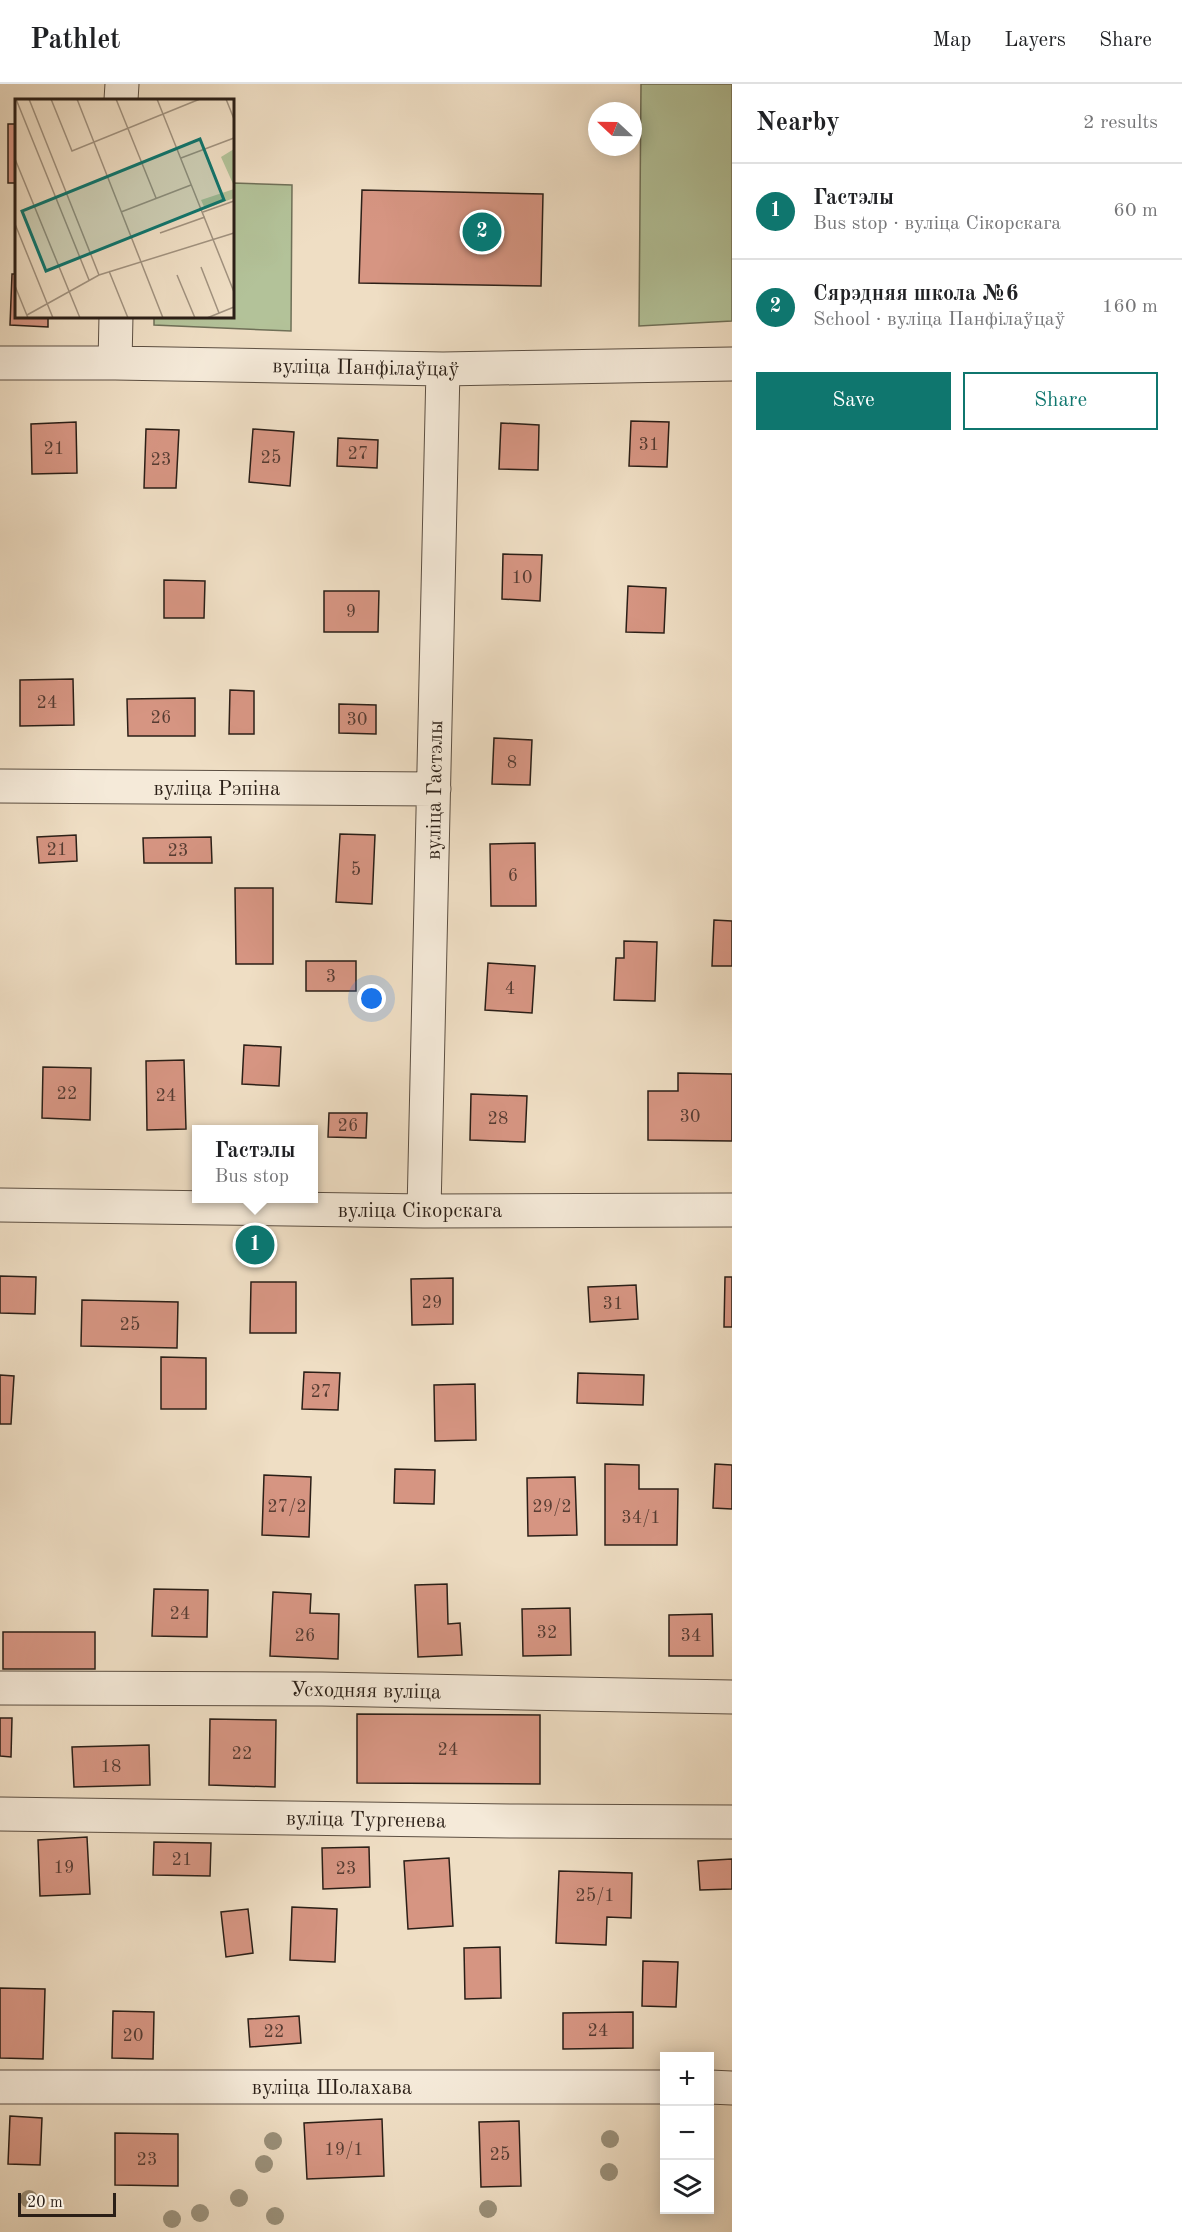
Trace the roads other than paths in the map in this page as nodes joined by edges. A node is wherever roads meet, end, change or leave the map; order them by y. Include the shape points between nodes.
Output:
1 (122, 84) edge
2 (121, 99) edge
3 (116, 318) edge
4 (0, 363) edge
5 (115, 363) junction
6 (732, 364) edge
7 (443, 369) junction
8 (0, 786) edge
9 (434, 789) junction
10 (0, 1205) edge
11 (732, 1210) edge
12 (424, 1211) junction
13 (0, 1688) edge
14 (732, 1697) edge
15 (0, 1815) edge
16 (732, 1822) edge
17 (0, 2087) edge
18 (660, 2087) edge
19 (714, 2088) edge
20 (732, 2088) edge

1 - 2 street
3 - 5 street
4 - 5 street, вуліца Панфілаўцаў
5 - 7 street, вуліца Панфілаўцаў
6 - 7 street, вуліца Панфілаўцаў
7 - 9 street, вуліца Гастэлы
8 - 9 street, вуліца Рэпіна
9 - 12 street, вуліца Гастэлы
10 - 12 street, вуліца Сікорскага
11 - 12 street, вуліца Сікорскага
13 - 14 street, Усходняя вуліца
15 - 16 street, вуліца Тургенева
17 - 18 street, вуліца Шолахава
19 - 20 street

